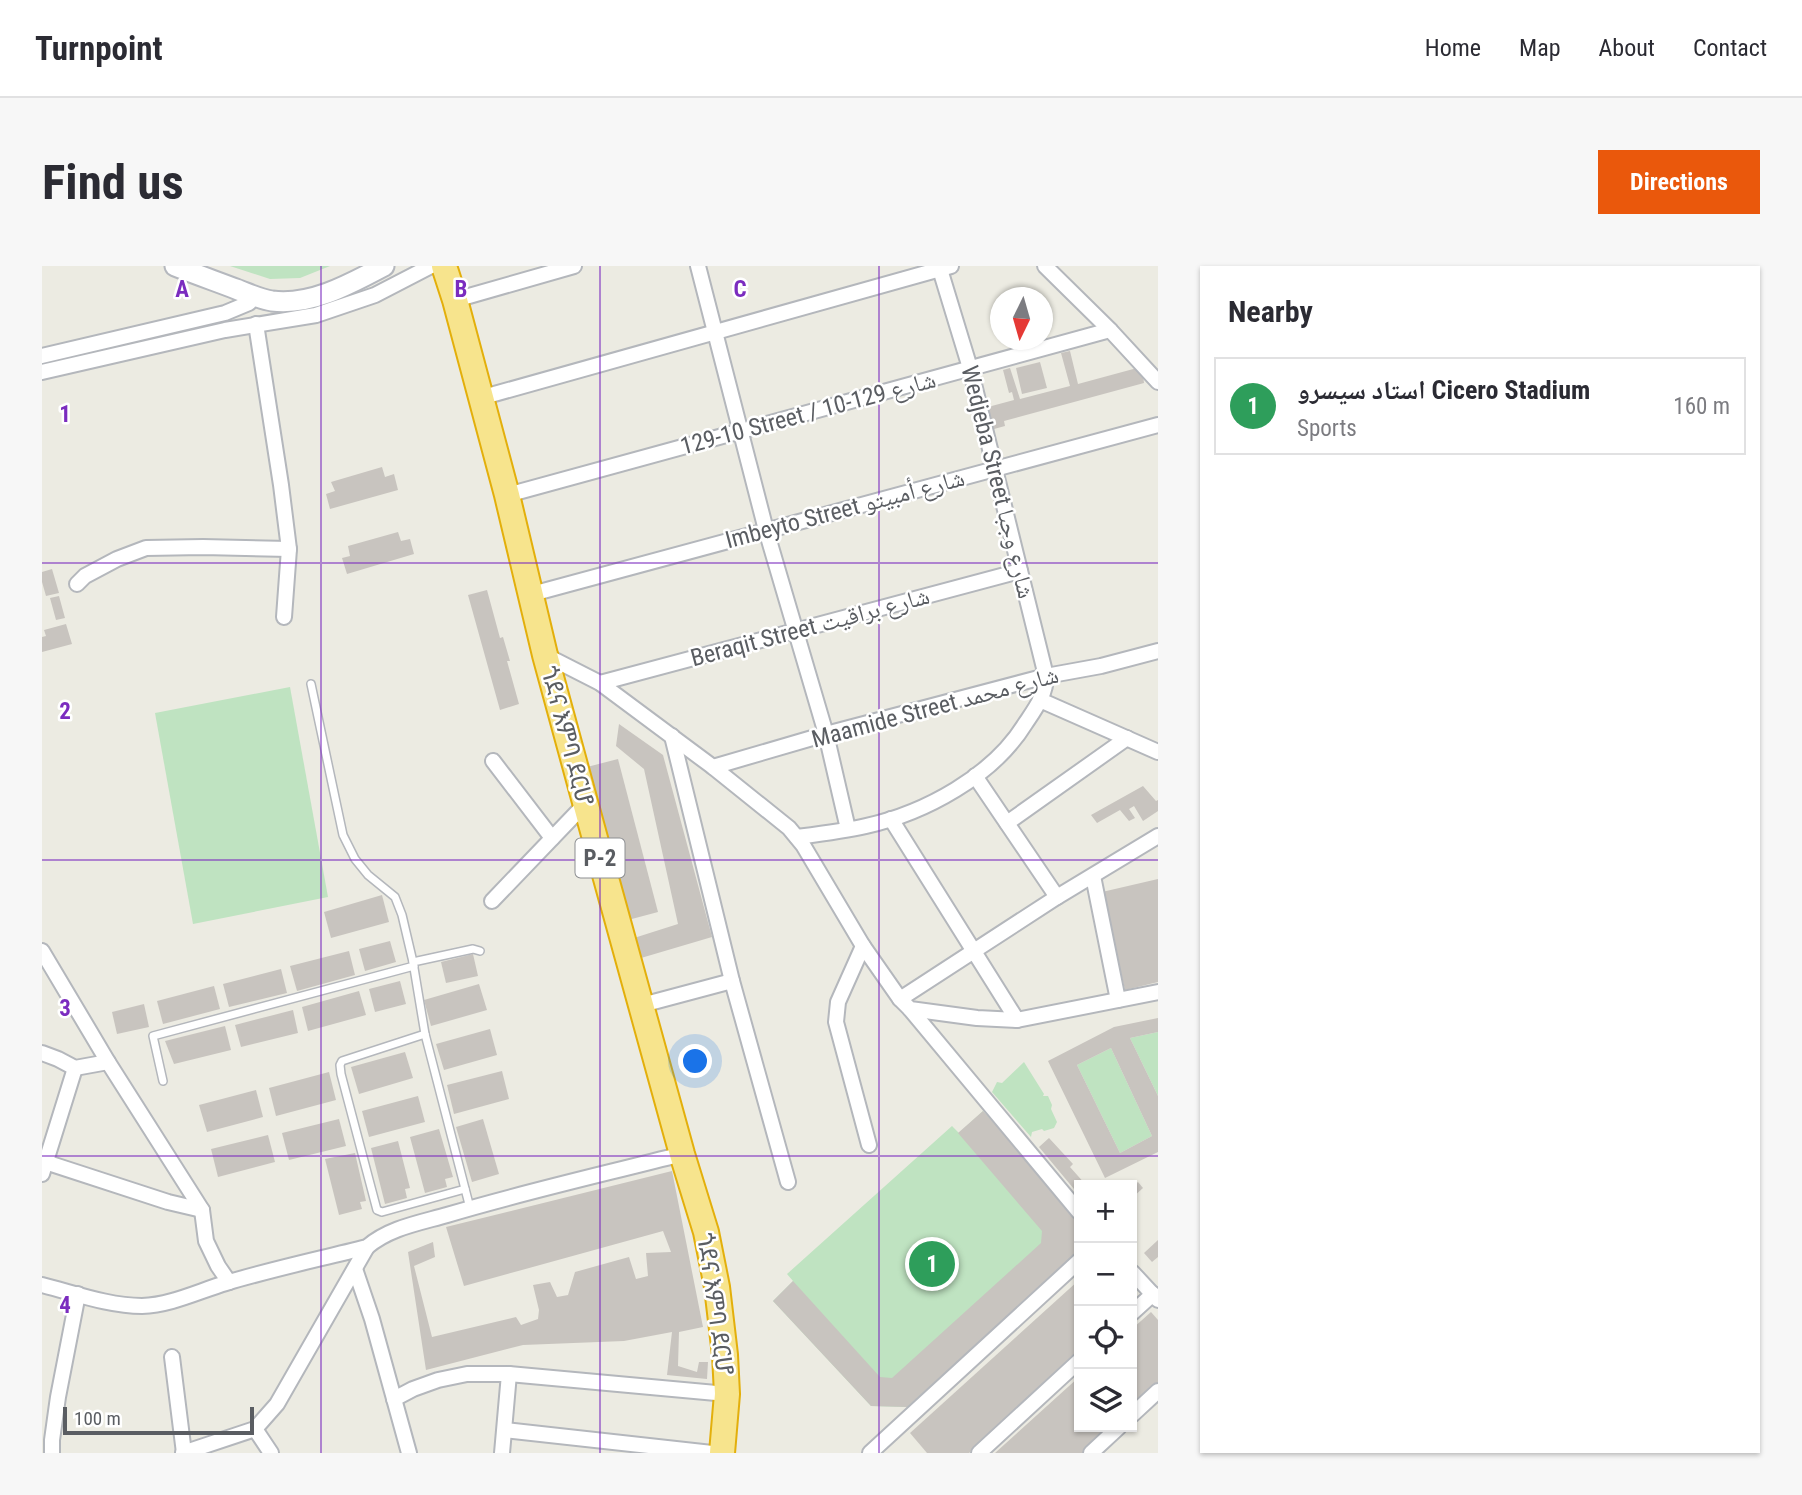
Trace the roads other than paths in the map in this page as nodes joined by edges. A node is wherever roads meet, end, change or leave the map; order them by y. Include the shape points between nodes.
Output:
1 (175, 266) edge
2 (384, 266) edge
3 (431, 266) edge
4 (444, 266) edge
5 (574, 266) edge
6 (698, 266) edge
7 (1045, 266) edge
8 (943, 267) edge
9 (255, 296) junction
10 (455, 299) junction
11 (256, 324) junction
12 (1110, 330) junction
13 (716, 333) junction
14 (42, 356) edge
15 (970, 368) junction
16 (42, 372) edge
17 (1158, 382) edge
18 (481, 398) junction
19 (1158, 425) edge
20 (742, 430) junction
21 (994, 469) junction
22 (507, 495) junction
23 (766, 530) junction
24 (289, 549) junction
25 (1020, 571) junction
26 (77, 584) dead end
27 (532, 594) junction
28 (284, 617) dead end
29 (794, 630) junction
30 (1158, 651) edge
31 (545, 655) junction
32 (1046, 676) junction
33 (600, 683) junction
34 (311, 684) dead end
35 (1040, 700) junction
36 (826, 734) junction
37 (672, 736) junction
38 (1127, 738) junction
39 (1158, 752) edge
40 (493, 761) dead end
41 (713, 767) junction
42 (975, 776) junction
43 (585, 804) junction
44 (891, 819) junction
45 (1007, 823) junction
46 (848, 829) junction
47 (1158, 836) edge
48 (797, 837) junction
49 (552, 838) junction
50 (1093, 876) junction
51 (1057, 897) junction
52 (492, 901) dead end
53 (863, 946) junction
54 (42, 951) edge
55 (480, 951) dead end
56 (974, 951) junction
57 (413, 964) junction
58 (42, 972) edge
59 (58, 976) junction
60 (732, 981) junction
61 (1158, 992) edge
62 (1118, 1000) junction
63 (905, 1004) junction
64 (642, 1005) junction
65 (1017, 1020) junction
66 (425, 1034) junction
67 (42, 1053) edge
68 (108, 1062) junction
69 (75, 1068) junction
70 (163, 1081) dead end
71 (869, 1145) dead end
72 (682, 1154) junction
73 (43, 1166) edge
74 (788, 1182) dead end
75 (465, 1189) junction
76 (1074, 1206) edge
77 (470, 1208) junction
78 (202, 1210) junction
79 (367, 1247) junction
80 (1074, 1266) edge
81 (355, 1269) junction
82 (1137, 1277) edge
83 (229, 1282) junction
84 (42, 1284) edge
85 (78, 1294) junction
86 (1155, 1297) edge
87 (1137, 1310) edge
88 (172, 1357) dead end
89 (1074, 1366) edge
90 (509, 1374) junction
91 (1158, 1391) edge
92 (727, 1394) junction
93 (394, 1399) junction
94 (1137, 1410) edge
95 (254, 1429) junction
96 (505, 1430) junction
97 (1114, 1432) edge
98 (51, 1453) edge
99 (184, 1453) edge
100 (271, 1453) edge
101 (409, 1453) edge
102 (502, 1453) edge
103 (712, 1453) edge
104 (722, 1453) edge
105 (870, 1453) edge
106 (979, 1453) edge
107 (1091, 1453) edge

1 - 9 street
2 - 9 street via 319,296 281,302
3 - 11 street via 341,307
4 - 10 highway, ጎደና እምባ ደርሆ / P-2
5 - 10 street
6 - 13 street
7 - 12 street
8 - 13 street
8 - 15 street, Wedjeba Street شارع وجبا
9 - 14 street via 225,313
10 - 18 highway, ጎደና እምባ ደርሆ / P-2
11 - 16 street
11 - 24 street
12 - 15 street, 129-10 Street / شارع 129-10
12 - 17 street
13 - 18 street
13 - 20 street
15 - 20 street, 129-10 Street / شارع 129-10
15 - 21 street, Wedjeba Street شارع وجبا
18 - 22 highway, ጎደና እምባ ደርሆ / P-2
19 - 21 street, Imbeyto Street شارع أمبيتو
20 - 22 street, 129-10 Street / شارع 129-10
20 - 23 street
21 - 23 street, Imbeyto Street شارع أمبيتو
21 - 25 street, Wedjeba Street شارع وجبا
22 - 27 highway, ጎደና እምባ ደርሆ / P-2
23 - 27 street, Imbeyto Street شارع أمبيتو
23 - 29 street
24 - 26 street via 146,548 117,559
24 - 28 street
25 - 29 street, Beraqit Street شارع براقيت
25 - 32 street, Wedjeba Street شارع وجبا
27 - 31 highway, ጎደና እምባ ደርሆ / P-2
29 - 33 street, Beraqit Street شارع براقيت
29 - 36 street
30 - 32 street, Maamide Street شارع محمد
31 - 33 street
31 - 43 highway, ጎደና እምባ ደርሆ / P-2
32 - 35 street, Wedjeba Street شارع وجبا
32 - 36 street, Maamide Street شارع محمد
33 - 37 street
34 - 57 lane via 343,835 361,867 395,897
35 - 38 street
35 - 42 street, Wedjeba Street شارع وجبا via 1016,739
36 - 41 street, Maamide Street شارع محمد
36 - 46 street
37 - 41 street
37 - 60 street
38 - 39 street
38 - 45 street
40 - 49 street
41 - 48 street
42 - 44 street, Wedjeba Street شارع وجبا
42 - 45 street
43 - 49 street
43 - 64 highway, ጎደና እምባ ደርሆ / P-2
44 - 46 street, Wedjeba Street شارع وجبا
44 - 56 street
45 - 51 street
46 - 48 street, Wedjeba Street شارع وجبا
47 - 50 street
48 - 53 street
49 - 52 street
50 - 51 street
50 - 62 street
51 - 56 street
53 - 63 street
53 - 71 street via 838,1002 836,1022
54 - 59 street
55 - 57 lane
56 - 63 street
56 - 65 street
57 - 66 lane
57 - 70 lane via 153,1036
58 - 59 street
59 - 68 street
60 - 64 street
60 - 74 street
61 - 62 street
62 - 65 street
63 - 65 street via 977,1018
63 - 76 street
64 - 72 highway, ጎደና እምባ ደርሆ / P-2
66 - 75 lane
66 - 75 lane via 342,1061 340,1069 377,1210
67 - 69 street
68 - 69 street
68 - 78 street
69 - 73 street
72 - 77 street
72 - 92 highway, ጎደና እምባ ደርሆ / P-2 via 713,1265
73 - 78 street
75 - 77 lane
77 - 79 street via 393,1231
78 - 83 street via 206,1241
79 - 81 street
79 - 83 street
80 - 105 street
81 - 93 street
81 - 95 street via 277,1404
82 - 86 street
83 - 85 street via 142,1306
84 - 85 street
85 - 98 street
86 - 87 street
88 - 99 street
89 - 106 street
90 - 92 street
90 - 93 street via 467,1374 438,1380
90 - 96 street
91 - 94 street
92 - 104 highway, ጎደና እምባ ደርሆ / P-2
93 - 101 street
95 - 99 street
95 - 100 street
96 - 102 street
96 - 103 street
97 - 107 street

